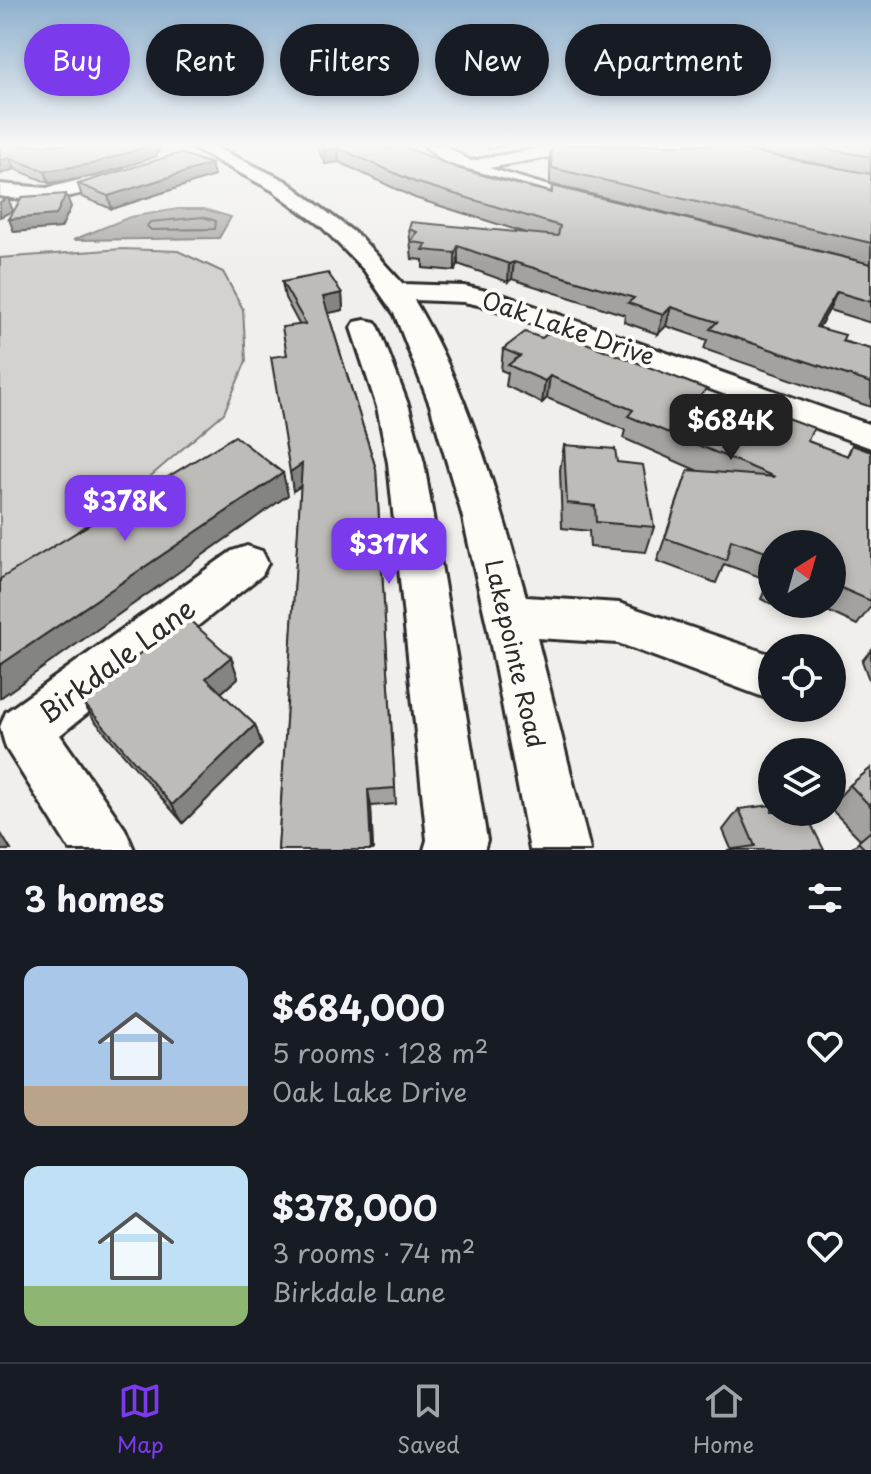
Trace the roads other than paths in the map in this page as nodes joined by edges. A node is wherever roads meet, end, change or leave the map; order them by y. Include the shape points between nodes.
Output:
1 (91, 185) edge
2 (277, 185) edge
3 (519, 185) edge
4 (0, 190) edge
5 (593, 204) edge
6 (395, 292) junction
7 (365, 328) dead end
8 (871, 437) edge
9 (247, 563) dead end
10 (508, 616) junction
11 (758, 672) edge
12 (104, 850) edge
13 (454, 850) edge
14 (560, 850) edge

1 - 4 street via 26,197
2 - 6 street, Lakepointe Road via 312,207
3 - 5 street
6 - 8 street, Oak Lake Drive via 491,300
6 - 10 street, Lakepointe Road via 430,363 463,453
7 - 13 street via 406,463 457,840
9 - 12 street, Birkdale Lane via 25,730
10 - 11 street via 619,623
10 - 14 street, Lakepointe Road

